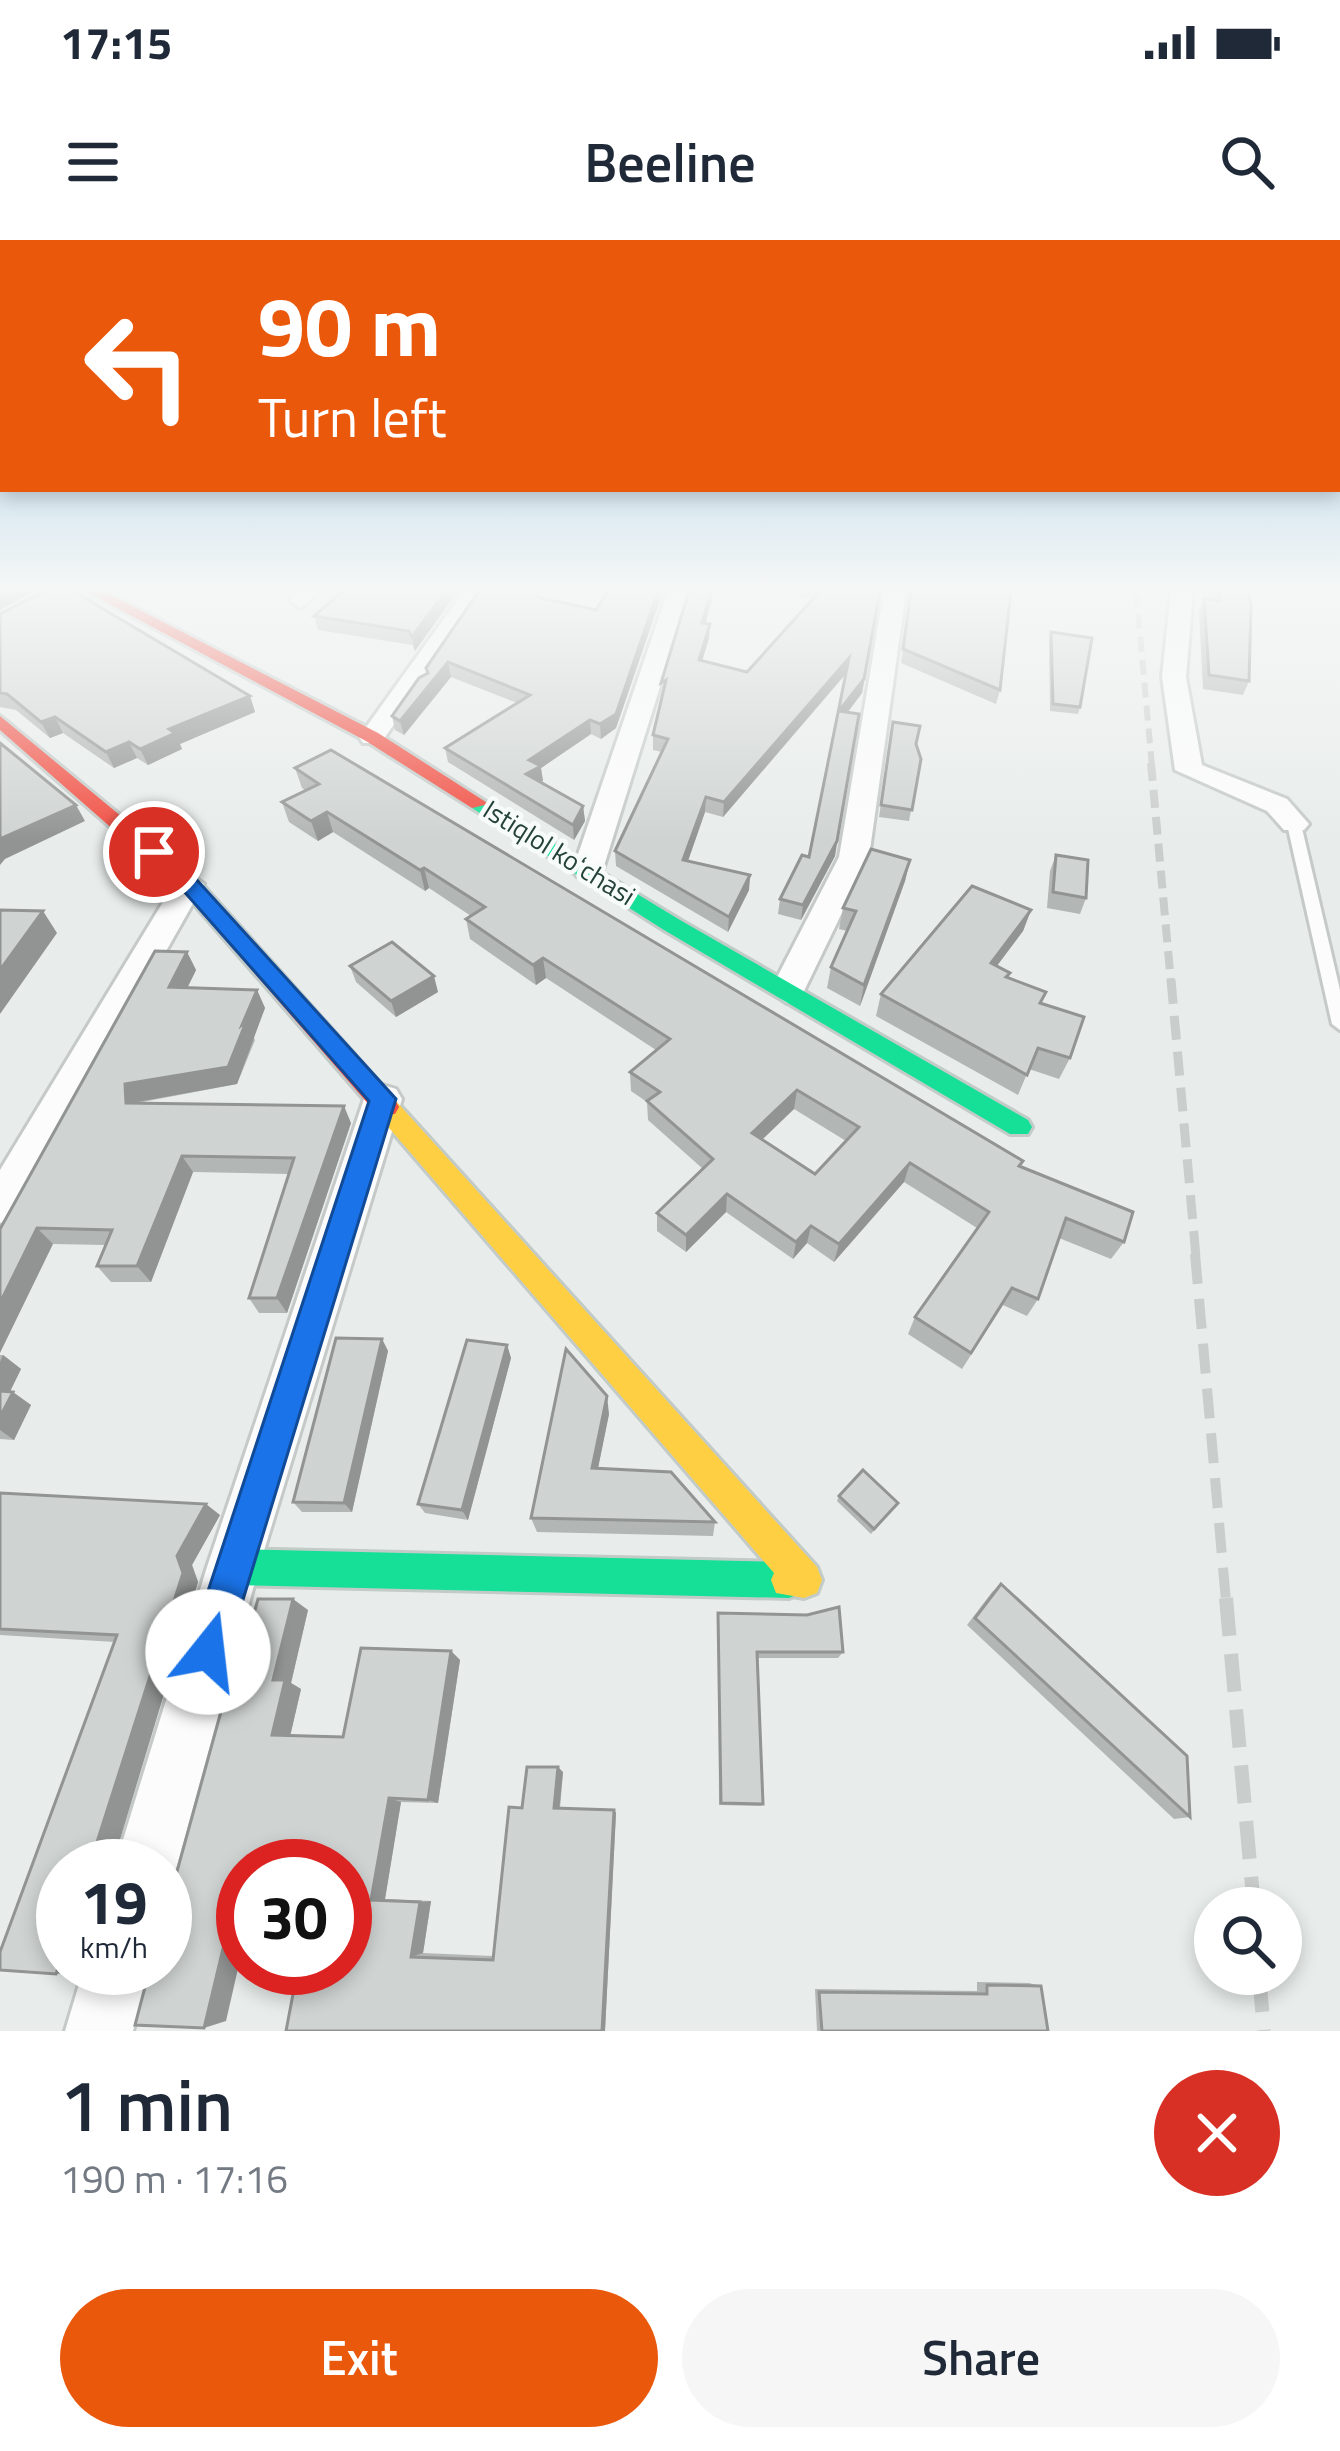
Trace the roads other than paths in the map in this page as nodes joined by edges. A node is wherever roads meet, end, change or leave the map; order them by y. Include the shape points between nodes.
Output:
1 (254, 675) edge
2 (416, 675) edge
3 (651, 675) edge
4 (882, 675) edge
5 (1174, 675) edge
6 (0, 721) edge
7 (373, 736) junction
8 (1294, 824) joint
9 (587, 869) junction
10 (189, 884) junction
11 (787, 991) junction
12 (1340, 1024) edge
13 (383, 1099) junction
14 (1019, 1126) dead end
15 (0, 1206) edge
16 (232, 1567) junction
17 (154, 1839) edge
18 (109, 1995) edge
19 (99, 2031) edge

1 - 7 street, Istiqlol koʻchasi
2 - 7 street
3 - 9 street
4 - 11 street via 854,857
5 - 8 street via 1189,770 1277,805
6 - 10 street
7 - 9 street, Istiqlol koʻchasi
8 - 12 lane
9 - 11 street, Istiqlol koʻchasi
10 - 13 street
10 - 15 street
11 - 14 street, Istiqlol koʻchasi
13 - 16 street
13 - 16 street via 804,1580
16 - 17 street
18 - 19 street

